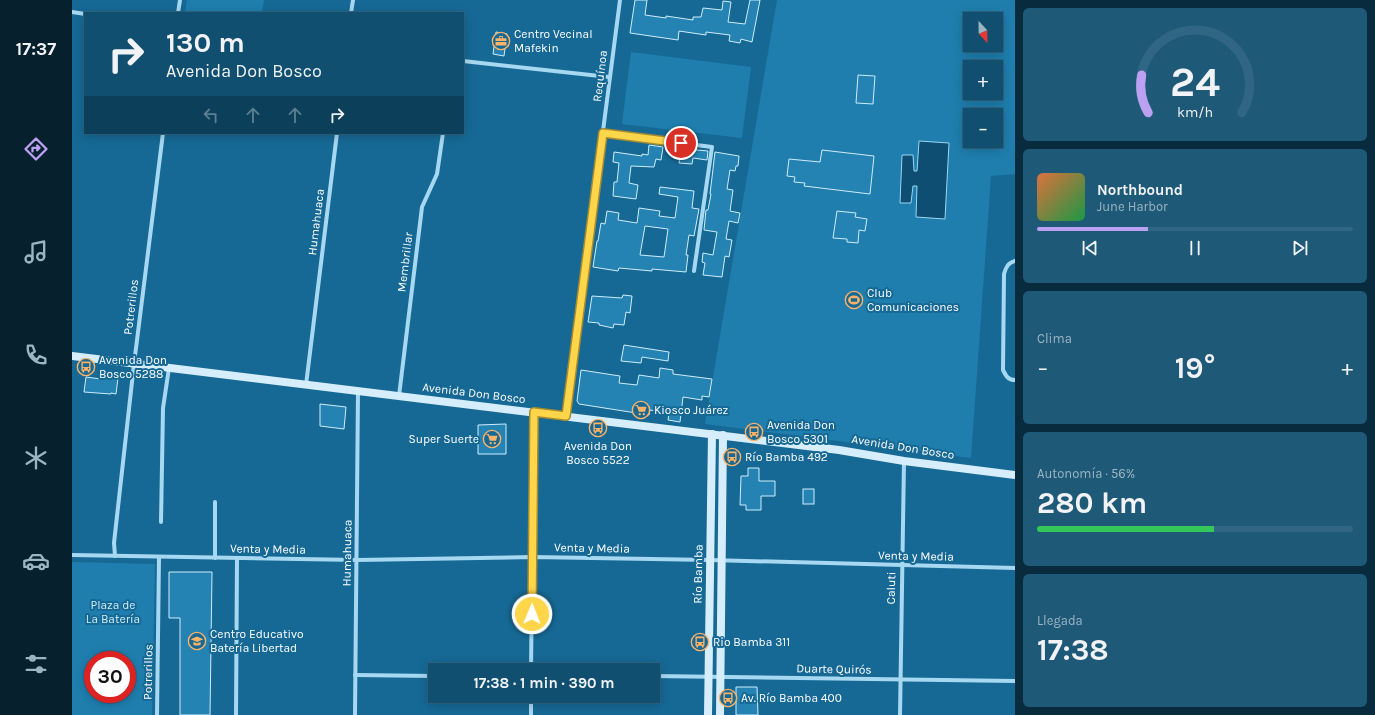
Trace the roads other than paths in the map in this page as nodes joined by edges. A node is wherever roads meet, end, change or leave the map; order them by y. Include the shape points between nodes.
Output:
1 (180, 0) edge
2 (353, 0) edge
3 (620, 0) edge
4 (72, 12) edge
5 (178, 12) edge
6 (351, 12) edge
7 (84, 14) edge
8 (464, 61) edge
9 (609, 77) junction
10 (603, 133) junction
11 (163, 134) edge
12 (337, 134) edge
13 (443, 134) edge
14 (1015, 261) edge
15 (694, 271) dead end
16 (72, 356) edge
17 (134, 364) junction
18 (169, 368) junction
19 (1015, 380) edge
20 (306, 385) junction
21 (358, 391) junction
22 (399, 396) junction
23 (534, 412) junction
24 (566, 416) junction
25 (712, 434) junction
26 (723, 435) junction
27 (904, 461) junction
28 (1015, 475) edge
29 (215, 502) dead end
30 (161, 522) dead end
31 (72, 555) edge
32 (115, 556) junction
33 (159, 557) junction
34 (533, 557) junction
35 (215, 558) junction
36 (237, 558) junction
37 (357, 560) junction
38 (710, 560) junction
39 (721, 560) junction
40 (901, 565) junction
41 (1015, 568) edge
42 (531, 663) edge
43 (355, 675) junction
44 (428, 676) edge
45 (660, 676) edge
46 (709, 676) junction
47 (720, 677) junction
48 (900, 680) junction
49 (1015, 681) edge
50 (531, 703) edge
51 (158, 715) edge
52 (236, 715) edge
53 (354, 715) edge
54 (531, 715) edge
55 (708, 715) edge
56 (720, 715) edge
57 (900, 715) edge

1 - 5 street
2 - 6 street
3 - 9 street, Requínoa
4 - 7 street
8 - 9 street
9 - 10 street, Requínoa
10 - 15 street via 712,147
10 - 24 street, Requínoa
11 - 17 street, Potrerillos
12 - 20 street, Humahuaca
13 - 22 street, Membrillar via 438,174 422,207
14 - 19 street via 1006,267 1004,274 1003,370 1006,377
16 - 17 main road, Avenida Don Bosco
17 - 18 main road, Avenida Don Bosco
17 - 32 street, Potrerillos via 114,543
18 - 20 main road, Avenida Don Bosco
18 - 30 street via 163,408
20 - 21 main road, Avenida Don Bosco
21 - 22 main road, Avenida Don Bosco
21 - 37 street, Humahuaca
22 - 23 main road, Avenida Don Bosco
23 - 24 main road, Avenida Don Bosco
23 - 34 street
24 - 25 main road, Avenida Don Bosco
25 - 26 main road, Avenida Don Bosco
25 - 38 main road, Río Bamba
26 - 27 main road, Avenida Don Bosco
26 - 39 main road, Río Bamba
27 - 28 main road, Avenida Don Bosco
27 - 40 street, Caluti
29 - 35 street
31 - 32 street, Venta y Media
32 - 33 street, Venta y Media
33 - 35 street, Venta y Media
33 - 51 street, Potrerillos
34 - 37 street, Venta y Media
34 - 38 street, Venta y Media
34 - 42 street
35 - 36 street, Venta y Media
36 - 37 street, Venta y Media
36 - 52 street
37 - 43 street, Humahuaca
38 - 39 street, Venta y Media
38 - 46 main road, Río Bamba
39 - 40 street, Venta y Media
39 - 47 main road, Río Bamba
40 - 41 street, Venta y Media
40 - 48 street, Caluti
43 - 44 street
43 - 53 street, Humahuaca
45 - 46 street, Duarte Quirós
46 - 47 street, Duarte Quirós
46 - 55 main road, Río Bamba
47 - 48 street, Duarte Quirós
47 - 56 main road, Río Bamba
48 - 49 street, Duarte Quirós
48 - 57 street, Caluti
50 - 54 street

